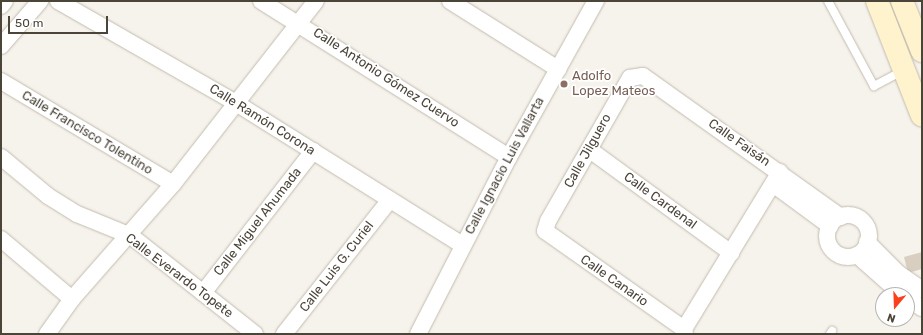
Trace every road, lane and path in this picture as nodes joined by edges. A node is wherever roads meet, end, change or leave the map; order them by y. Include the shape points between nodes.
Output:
1 (40, 1) edge
2 (58, 1) edge
3 (261, 1) edge
4 (316, 1) edge
5 (450, 1) edge
6 (596, 1) edge
7 (828, 1) edge
8 (877, 1) edge
9 (902, 1) edge
10 (299, 22) junction
11 (1, 46) edge
12 (922, 51) edge
13 (558, 69) junction
14 (902, 71) junction
15 (636, 76) joint
16 (1, 81) edge
17 (236, 103) junction
18 (922, 116) edge
19 (590, 150) junction
20 (313, 151) junction
21 (1, 157) edge
22 (509, 157) junction
23 (776, 178) junction
24 (173, 184) junction
25 (390, 200) junction
26 (835, 221) junction
27 (546, 232) joint
28 (130, 236) junction
29 (1, 239) edge
30 (867, 242) junction
31 (462, 245) junction
32 (731, 252) junction
33 (857, 255) junction
34 (893, 287) edge
35 (922, 290) edge
36 (203, 293) junction
37 (72, 299) junction
38 (684, 331) edge
39 (47, 334) edge
40 (255, 334) edge
41 (284, 334) edge
42 (418, 334) edge

1 - 11 street
2 - 17 street, Calle Ramón Corona
3 - 10 street, Calle Antonio Gómez Cuervo
4 - 10 street
5 - 13 street
6 - 13 street, Calle Ignacio Luis Vallarta
7 - 14 lane via 874,86
8 - 14 main road
9 - 12 main road
10 - 17 street
10 - 22 street, Calle Antonio Gómez Cuervo
13 - 22 street, Calle Ignacio Luis Vallarta
14 - 18 main road
15 - 19 street, Calle Jilguero via 626,81
15 - 23 street, Calle Faisán via 643,76
16 - 24 street, Calle Francisco Tolentino
17 - 20 street, Calle Ramón Corona
17 - 24 street
19 - 27 street, Calle Jilguero via 548,221
19 - 32 street, Calle Cardenal
20 - 25 street, Calle Ramón Corona
20 - 36 street, Calle Miguel Ahumada
21 - 28 street, Calle Everardo Topete via 48,196 78,214
22 - 31 street, Calle Ignacio Luis Vallarta
23 - 26 street, Calle Faisán
23 - 32 street
24 - 28 street
25 - 31 street, Calle Ramón Corona
25 - 41 street, Calle Luis G. Curiel
26 - 30 street via 850,215 862,220 868,233
26 - 33 street via 827,240 831,250 843,257
27 - 38 street, Calle Canario
28 - 36 street, Calle Everardo Topete
28 - 37 street
29 - 37 street
30 - 33 street
30 - 35 street via 898,273
31 - 42 street, Calle Ignacio Luis Vallarta
32 - 38 street
33 - 34 street
36 - 40 street, Calle Everardo Topete
37 - 39 street

